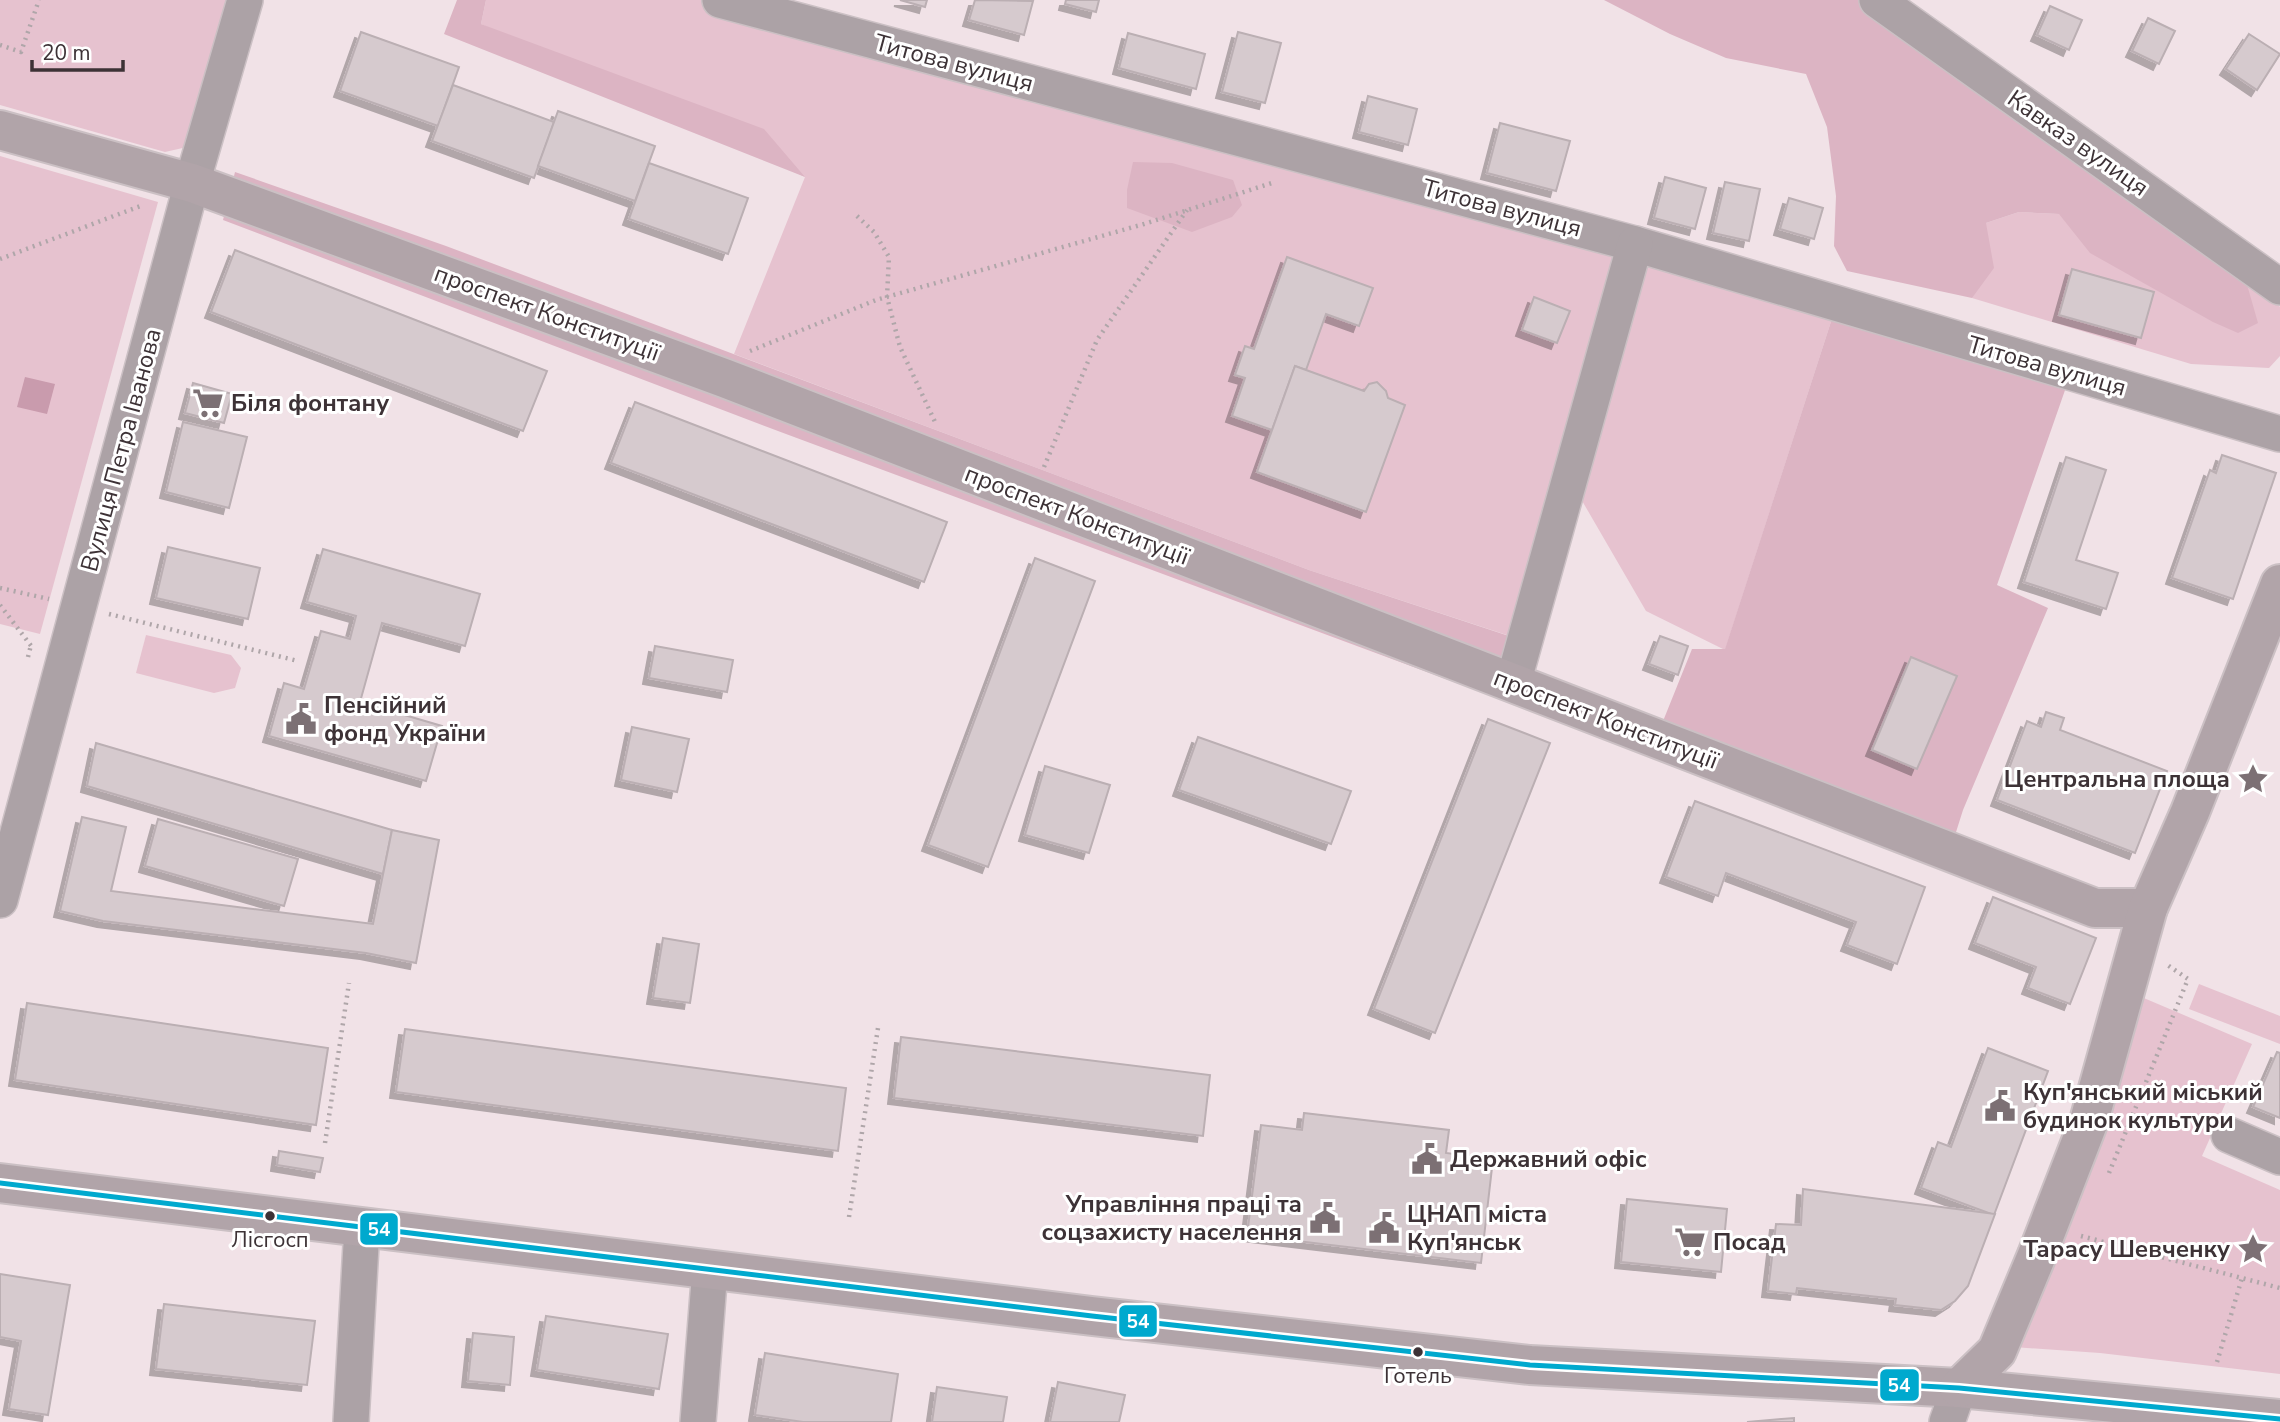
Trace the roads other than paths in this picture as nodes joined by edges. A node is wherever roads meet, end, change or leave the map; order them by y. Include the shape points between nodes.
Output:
1 (245, 0) edge
2 (720, 0) edge
3 (1877, 0) edge
4 (0, 130) edge
5 (192, 183) junction
6 (1635, 244) junction
7 (2280, 287) edge
8 (2280, 434) edge
9 (2280, 584) edge
10 (1513, 683) junction
11 (0, 900) edge
12 (2148, 908) junction
13 (2229, 1135) dead end
14 (2280, 1157) edge
15 (0, 1183) edge
16 (362, 1227) junction
17 (710, 1269) junction
18 (1956, 1411) edge
19 (2280, 1419) edge
20 (351, 1422) edge
21 (698, 1422) edge

1 - 5 street, Вулиця Петра Іванова
2 - 6 street, Титова вулиця
3 - 7 street, Кавказ вулиця
4 - 5 main road, проспект Конституції
5 - 10 main road, проспект Конституції via 724,378
5 - 11 street, Вулиця Петра Іванова
6 - 8 street, Титова вулиця
6 - 10 street
9 - 12 main road
10 - 12 main road, проспект Конституції via 2095,908
12 - 18 main road via 2089,1121 2065,1232 1997,1351
13 - 14 street
15 - 16 main road
16 - 17 main road
16 - 20 street
17 - 18 main road
17 - 21 street
18 - 19 main road

